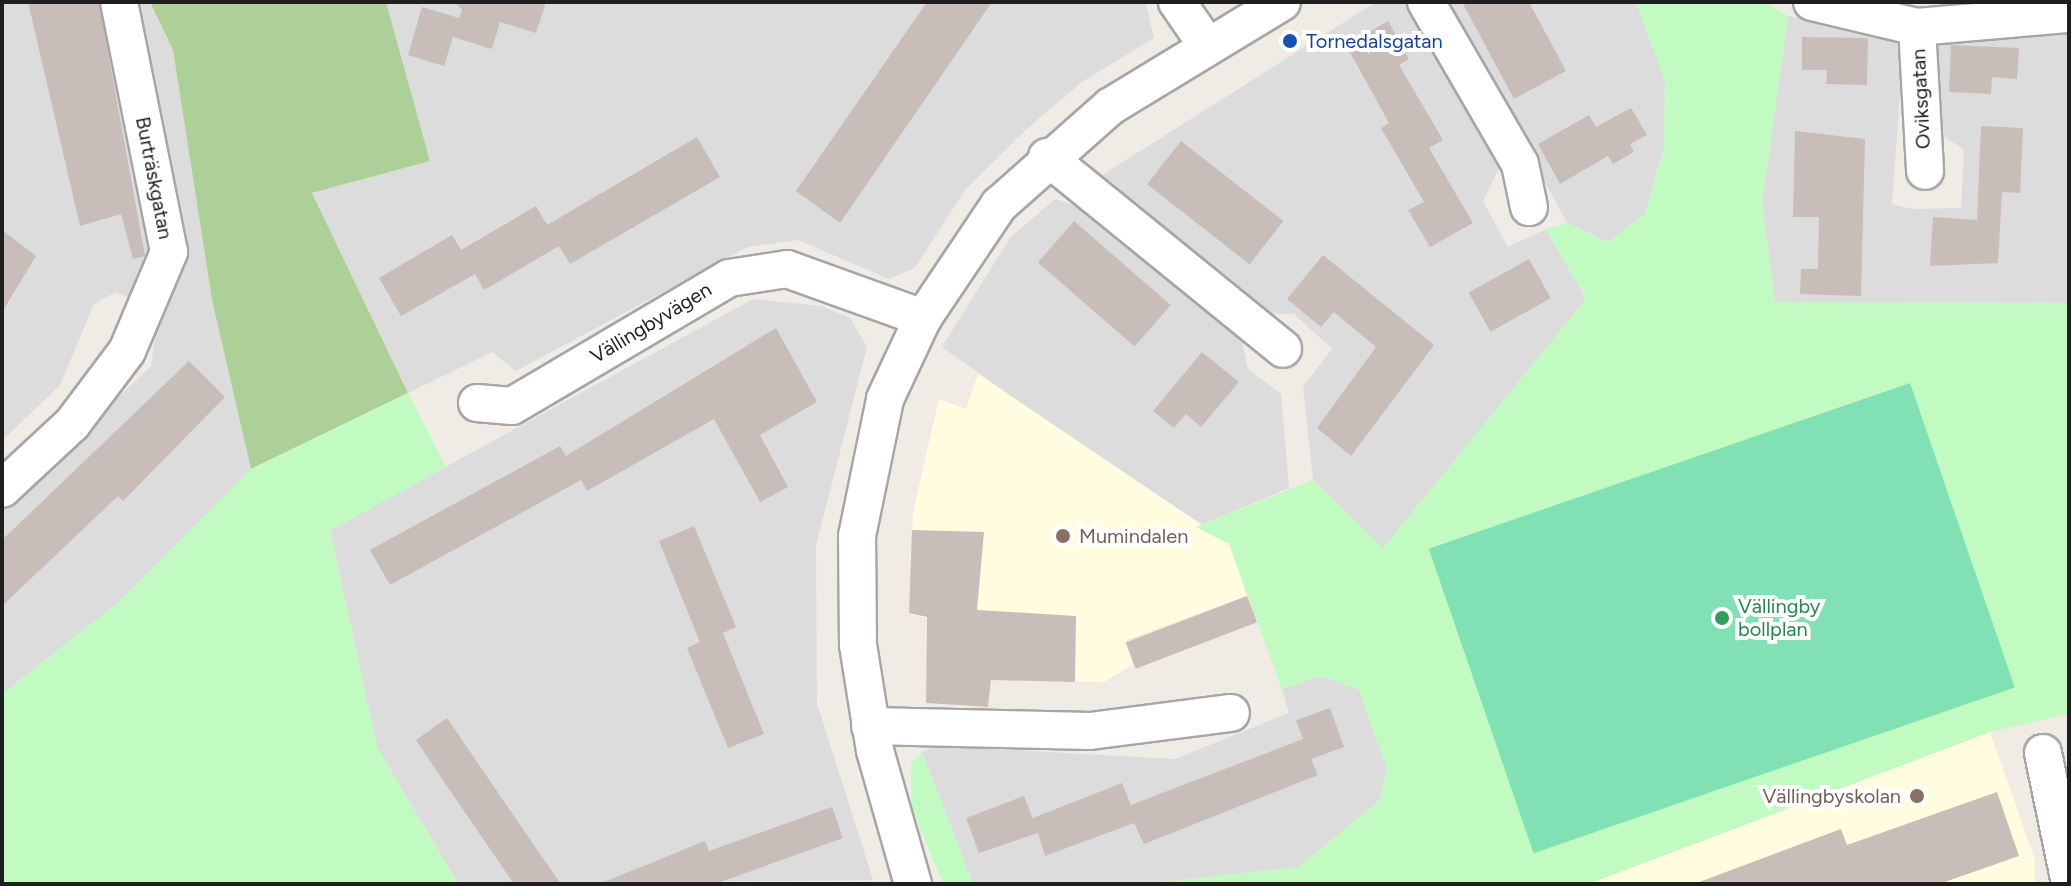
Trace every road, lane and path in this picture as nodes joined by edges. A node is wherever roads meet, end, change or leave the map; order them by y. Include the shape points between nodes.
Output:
1 (119, 2) edge
2 (1177, 2) edge
3 (1282, 2) edge
4 (1426, 2) edge
5 (1812, 2) edge
6 (2069, 14) edge
7 (1917, 27) junction
8 (1206, 44) junction
9 (1047, 157) junction
10 (1925, 171) dead end
11 (1529, 207) dead end
12 (923, 318) junction
13 (1283, 349) dead end
14 (477, 403) dead end
15 (2, 489) edge
16 (1231, 713) dead end
17 (870, 726) junction
18 (2043, 753) dead end
19 (2069, 878) edge
20 (913, 884) edge

1 - 15 street, Burträskgatan via 169,252 127,351 72,424
2 - 8 street
3 - 8 street
4 - 11 street via 1520,164
5 - 7 street, Oviksgatan
6 - 7 street, Oviksgatan
7 - 10 street, Oviksgatan
8 - 9 street
9 - 12 street via 991,216
9 - 13 street
12 - 14 street, Vällingbyvägen via 787,269 729,278 512,406
12 - 17 street via 885,399 857,536 858,645
16 - 17 street via 1090,731
17 - 20 street
18 - 19 street

